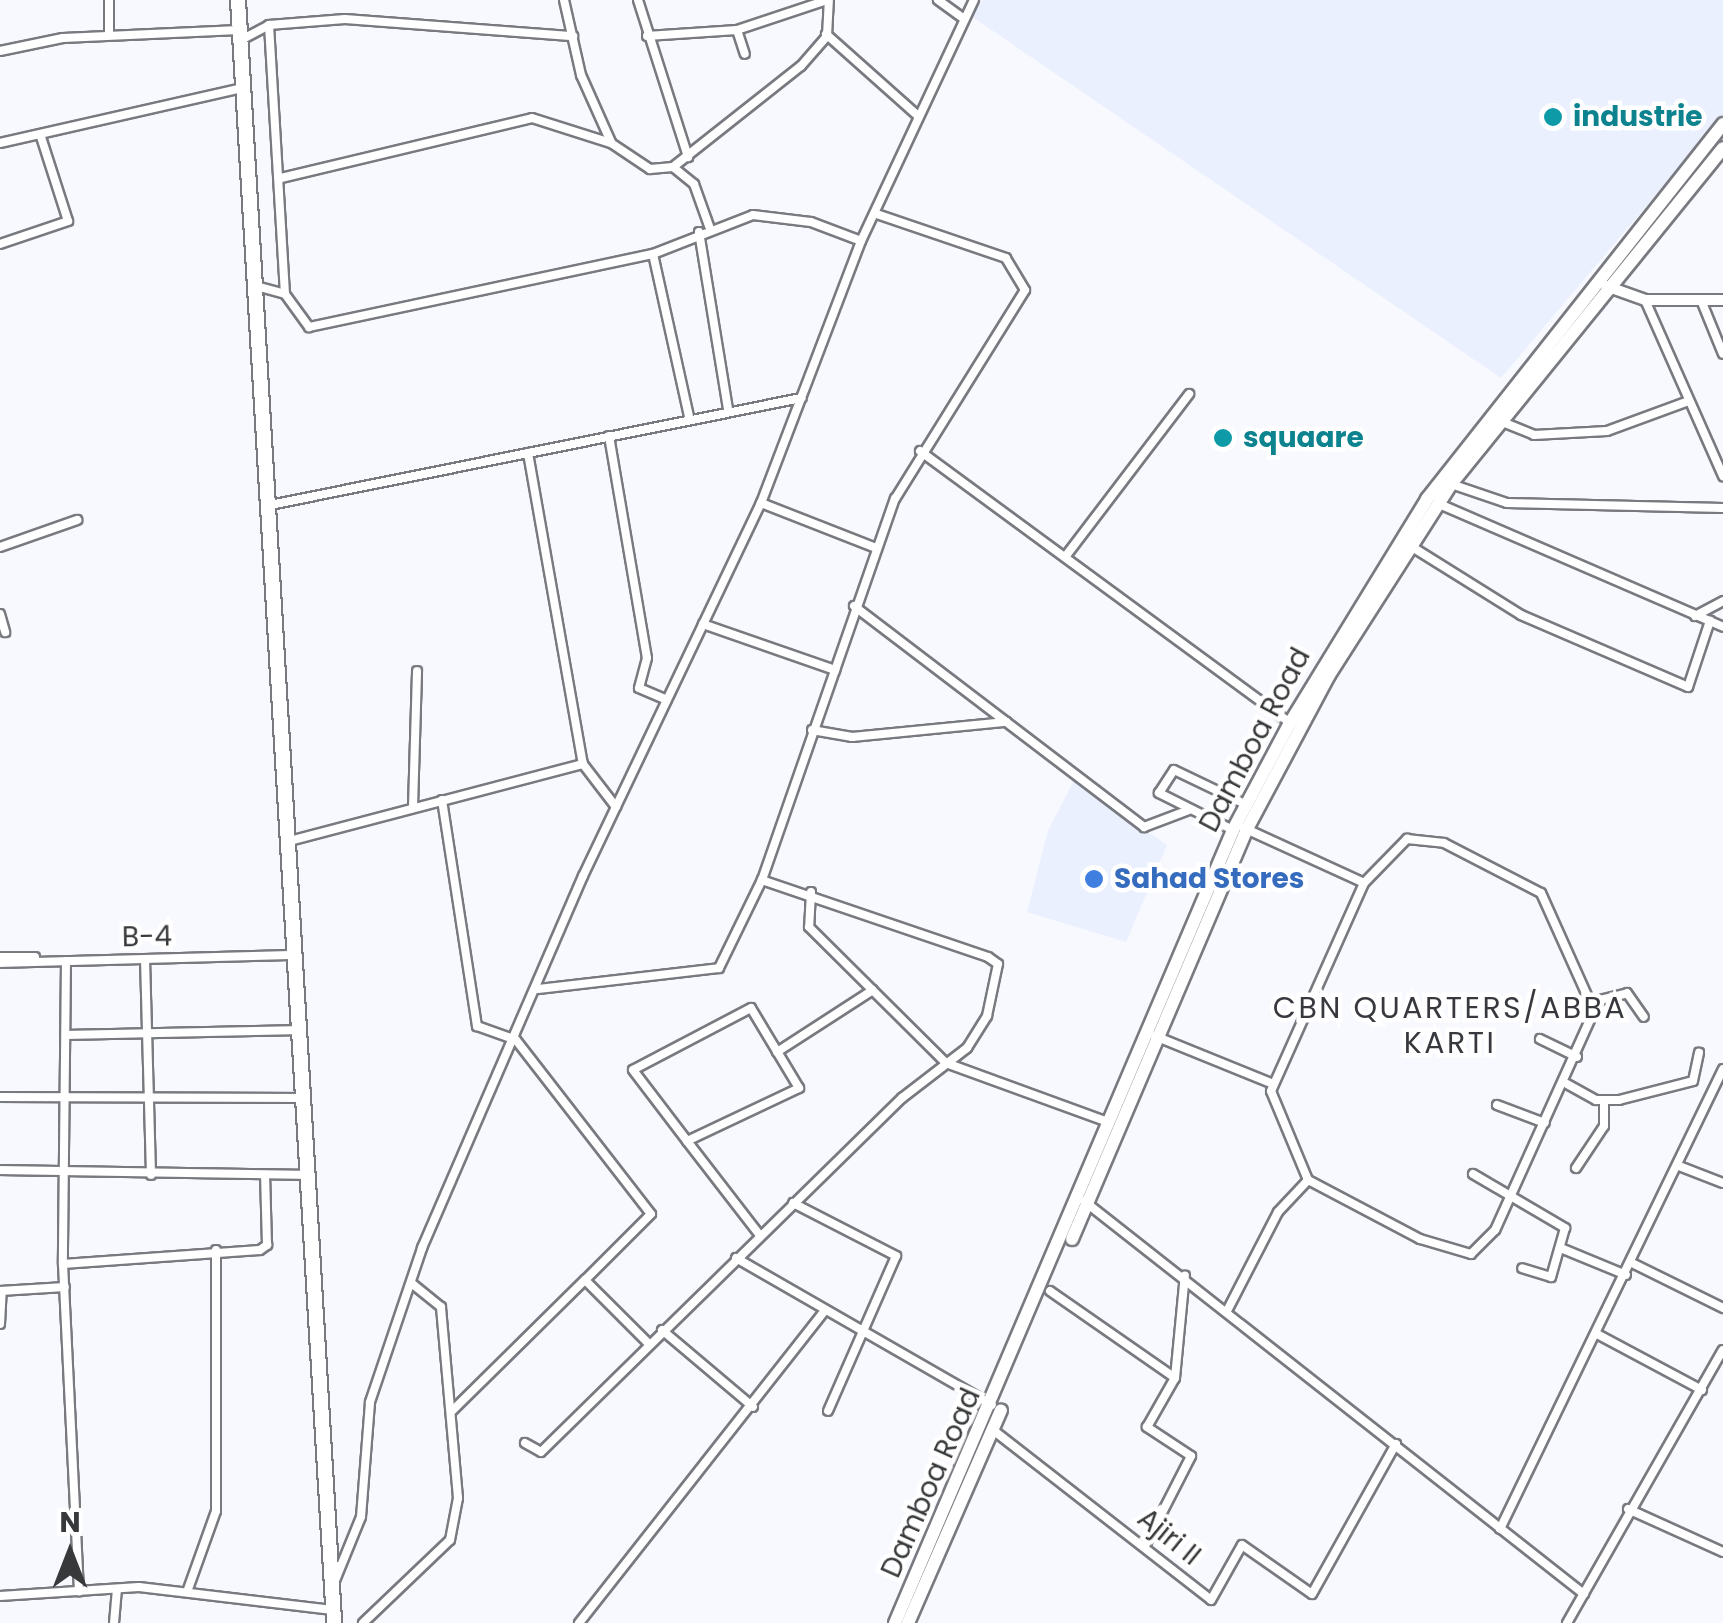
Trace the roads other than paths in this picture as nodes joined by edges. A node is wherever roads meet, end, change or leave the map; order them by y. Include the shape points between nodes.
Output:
1 (109, 0) edge
2 (238, 0) edge
3 (564, 0) edge
4 (638, 0) edge
5 (828, 0) edge
6 (938, 0) edge
7 (974, 0) edge
8 (961, 17) junction
9 (269, 25) junction
10 (737, 30) junction
11 (109, 34) junction
12 (826, 34) junction
13 (241, 35) junction
14 (573, 36) junction
15 (647, 36) junction
16 (0, 51) edge
17 (745, 54) dead end
18 (242, 88) junction
19 (918, 116) junction
20 (1723, 124) edge
21 (40, 134) junction
22 (0, 143) edge
23 (611, 144) junction
24 (1723, 148) edge
25 (688, 157) junction
26 (672, 166) junction
27 (282, 178) junction
28 (1675, 198) junction
29 (874, 213) junction
30 (709, 226) junction
31 (700, 232) junction
32 (861, 240) junction
33 (0, 244) edge
34 (653, 254) junction
35 (1603, 284) junction
36 (256, 286) junction
37 (285, 294) junction
38 (1645, 300) junction
39 (1701, 300) junction
40 (1723, 300) edge
41 (1723, 354) edge
42 (1189, 394) dead end
43 (800, 398) junction
44 (1689, 401) junction
45 (728, 410) junction
46 (689, 417) junction
47 (1500, 422) junction
48 (609, 436) junction
49 (920, 451) junction
50 (528, 453) junction
51 (1723, 476) edge
52 (1451, 484) junction
53 (761, 503) junction
54 (1438, 503) junction
55 (270, 505) junction
56 (1723, 508) edge
57 (76, 520) dead end
58 (1409, 545) junction
59 (0, 548) edge
60 (876, 548) junction
61 (1065, 557) junction
62 (1723, 600) edge
63 (854, 606) junction
64 (0, 614) edge
65 (1695, 616) junction
66 (1710, 622) junction
67 (703, 624) junction
68 (1723, 627) edge
69 (5, 632) dead end
70 (835, 670) junction
71 (417, 671) dead end
72 (668, 700) junction
73 (1006, 722) junction
74 (1290, 723) junction
75 (812, 730) junction
76 (583, 764) junction
77 (442, 800) junction
78 (1247, 805) junction
79 (616, 806) junction
80 (414, 807) junction
81 (1189, 810) junction
82 (1238, 828) junction
83 (289, 841) junction
84 (762, 880) junction
85 (1364, 882) junction
86 (811, 892) junction
87 (296, 955) junction
88 (141, 959) junction
89 (0, 960) edge
90 (66, 961) junction
91 (538, 989) junction
92 (873, 990) junction
93 (1592, 1002) junction
94 (1644, 1017) dead end
95 (300, 1030) junction
96 (1152, 1034) junction
97 (68, 1035) junction
98 (149, 1035) junction
99 (1540, 1039) dead end
100 (516, 1040) junction
101 (777, 1052) junction
102 (1699, 1054) dead end
103 (1577, 1057) junction
104 (946, 1062) junction
105 (1723, 1069) edge
106 (1720, 1081) edge
107 (1272, 1084) junction
108 (1567, 1084) junction
109 (0, 1097) edge
110 (304, 1098) junction
111 (149, 1101) junction
112 (64, 1102) junction
113 (1604, 1102) junction
114 (1497, 1104) dead end
115 (1108, 1122) junction
116 (1545, 1123) junction
117 (687, 1141) junction
118 (1679, 1166) junction
119 (1576, 1168) dead end
120 (0, 1170) edge
121 (65, 1171) junction
122 (151, 1174) junction
123 (1472, 1174) dead end
124 (265, 1175) junction
125 (308, 1175) junction
126 (1308, 1180) junction
127 (1723, 1183) edge
128 (1511, 1193) junction
129 (1084, 1202) junction
130 (793, 1203) junction
131 (759, 1234) junction
132 (1563, 1249) junction
133 (216, 1250) junction
134 (736, 1258) junction
135 (1632, 1263) junction
136 (63, 1264) junction
137 (1522, 1268) dead end
138 (1626, 1275) junction
139 (1185, 1276) junction
140 (585, 1280) junction
141 (410, 1283) junction
142 (65, 1286) junction
143 (1, 1291) edge
144 (1050, 1291) junction
145 (1228, 1308) junction
146 (1723, 1308) edge
147 (824, 1312) junction
148 (0, 1324) edge
149 (662, 1329) junction
150 (857, 1331) junction
151 (1596, 1334) junction
152 (1723, 1350) edge
153 (1175, 1378) junction
154 (1702, 1390) junction
155 (753, 1407) junction
156 (997, 1407) junction
157 (452, 1411) junction
158 (828, 1411) dead end
159 (989, 1427) junction
160 (525, 1442) dead end
161 (1396, 1444) junction
162 (1628, 1508) junction
163 (1500, 1529) junction
164 (1145, 1546) junction
165 (1723, 1552) edge
166 (333, 1586) junction
167 (117, 1589) junction
168 (79, 1592) junction
169 (188, 1592) junction
170 (1584, 1594) junction
171 (0, 1596) edge
172 (334, 1616) edge
173 (114, 1623) edge
174 (363, 1623) edge
175 (578, 1623) edge
176 (895, 1623) edge
177 (908, 1623) edge
178 (1567, 1623) edge

1 - 11 street
2 - 13 highway
3 - 14 street
4 - 15 street
5 - 10 street via 768,27
5 - 12 street
6 - 8 street
7 - 8 street
8 - 19 street
9 - 13 street
9 - 14 street via 345,19 466,35
9 - 27 street
10 - 15 street
10 - 17 street
11 - 13 street
11 - 16 street
12 - 19 street
12 - 25 street
13 - 18 highway
14 - 23 street
15 - 25 street
18 - 21 street
18 - 36 highway
19 - 29 street
20 - 28 main road, Damboa Road
21 - 22 street
21 - 33 street via 68,221
23 - 26 street via 650,169
23 - 27 street via 532,118
24 - 28 main road, Damboa Road
25 - 26 street
26 - 30 street via 694,184
27 - 37 street
28 - 35 main road, Damboa Road
29 - 32 street
29 - 49 street via 1006,258 1025,278
30 - 31 street
30 - 32 street via 780,214
31 - 34 street
31 - 45 street
32 - 43 street
34 - 37 street via 309,327
34 - 46 street
35 - 38 street
35 - 47 main road, Damboa Road
35 - 74 main road, Damboa Road via 1427,499
36 - 37 street
36 - 55 highway
38 - 39 street
38 - 44 street
39 - 40 street
39 - 41 street
42 - 61 street
43 - 45 street
43 - 53 street
44 - 47 street via 1607,432 1534,434
44 - 51 street
45 - 46 street
46 - 48 street
47 - 52 main road, Damboa Road
48 - 50 street
48 - 72 street via 648,658 639,688
49 - 60 street
49 - 61 street
50 - 55 street
50 - 76 street
52 - 54 main road, Damboa Road
52 - 56 street via 1507,504
53 - 60 street
53 - 67 street
54 - 58 main road, Damboa Road
54 - 65 street via 1552,546
55 - 83 highway
57 - 59 street
58 - 66 street via 1521,616 1688,687
58 - 82 main road, Damboa Road
60 - 63 street
61 - 74 street
62 - 65 street
63 - 70 street
63 - 73 street
64 - 69 street
65 - 66 street
66 - 68 street
67 - 70 street
67 - 72 street
70 - 75 street
71 - 80 street
72 - 79 street
73 - 75 street via 852,736
73 - 81 street via 1144,827
74 - 78 main road, Damboa Road
75 - 84 street
76 - 77 street
76 - 79 street
77 - 80 street
77 - 100 street via 477,1026
78 - 81 street via 1174,770 1158,796
78 - 82 main road, Damboa Road
79 - 91 street
80 - 83 street
81 - 82 street
82 - 85 street
82 - 96 main road, Damboa Road
83 - 87 highway
84 - 86 street
84 - 91 street via 719,968
85 - 93 street via 1390,848 1424,838 1524,882 1558,914
85 - 107 street
86 - 92 street via 809,927
86 - 104 street via 998,964 984,1022
87 - 88 street, B-4
87 - 95 highway
88 - 89 street
88 - 90 street, B-4
88 - 98 street
89 - 90 street, B-4
90 - 97 street
91 - 100 street
92 - 101 street
92 - 104 street
93 - 94 street via 1627,993
93 - 103 street
95 - 98 street
95 - 110 highway
96 - 107 street
96 - 115 main road, Damboa Road
96 - 129 main road, Damboa Road
97 - 98 street
97 - 112 street
98 - 111 street
99 - 103 street
100 - 140 street via 651,1214
100 - 141 street
101 - 117 street via 800,1088
101 - 117 street via 752,1008 634,1070
102 - 113 street via 1693,1081
103 - 108 street
104 - 115 street
104 - 130 street
105 - 106 street
106 - 118 street
107 - 126 street
108 - 113 street
108 - 116 street
109 - 112 street
110 - 111 street
110 - 125 highway
111 - 112 street
111 - 122 street
112 - 121 street
113 - 119 street via 1604,1126
114 - 116 street
115 - 129 main road, Damboa Road
116 - 128 street
117 - 131 street
118 - 127 street
118 - 135 street
120 - 121 street
121 - 122 street
121 - 136 street
122 - 124 street
123 - 128 street
124 - 125 street
124 - 133 street via 267,1245
125 - 166 highway
126 - 128 street via 1420,1239 1470,1254 1495,1230
126 - 145 street via 1278,1212
128 - 132 street via 1557,1218
129 - 139 street
129 - 144 main road, Damboa Road
129 - 156 main road, Damboa Road
130 - 131 street
130 - 150 street via 896,1256
131 - 134 street
132 - 137 street via 1551,1277
132 - 138 street
133 - 136 street
133 - 169 street via 216,1511
134 - 147 street
134 - 149 street
135 - 138 street
135 - 146 street
136 - 142 street
138 - 151 street
139 - 145 street
139 - 153 street
140 - 149 street via 647,1344
140 - 157 street
141 - 157 street via 441,1307
141 - 166 street via 370,1402 358,1532
142 - 143 street
142 - 168 street
143 - 148 street
144 - 153 street
144 - 156 main road, Damboa Road
145 - 161 street
147 - 150 street
147 - 155 street
149 - 155 street
149 - 160 street via 541,1452
150 - 156 street
150 - 158 street
151 - 154 street
151 - 163 street
152 - 154 street
153 - 164 street via 1147,1426 1192,1456
154 - 162 street
155 - 175 street
156 - 159 main road, Damboa Road
157 - 174 street via 450,1540
159 - 164 street, Ajiri II
159 - 176 main road, Damboa Road
159 - 177 main road, Damboa Road
161 - 163 street
161 - 164 street, Ajiri II via 1312,1594 1242,1544 1210,1600
162 - 165 street
162 - 170 street
163 - 170 street
166 - 172 highway
167 - 168 street
167 - 169 street
167 - 173 street
168 - 171 street
169 - 172 street
170 - 178 street

